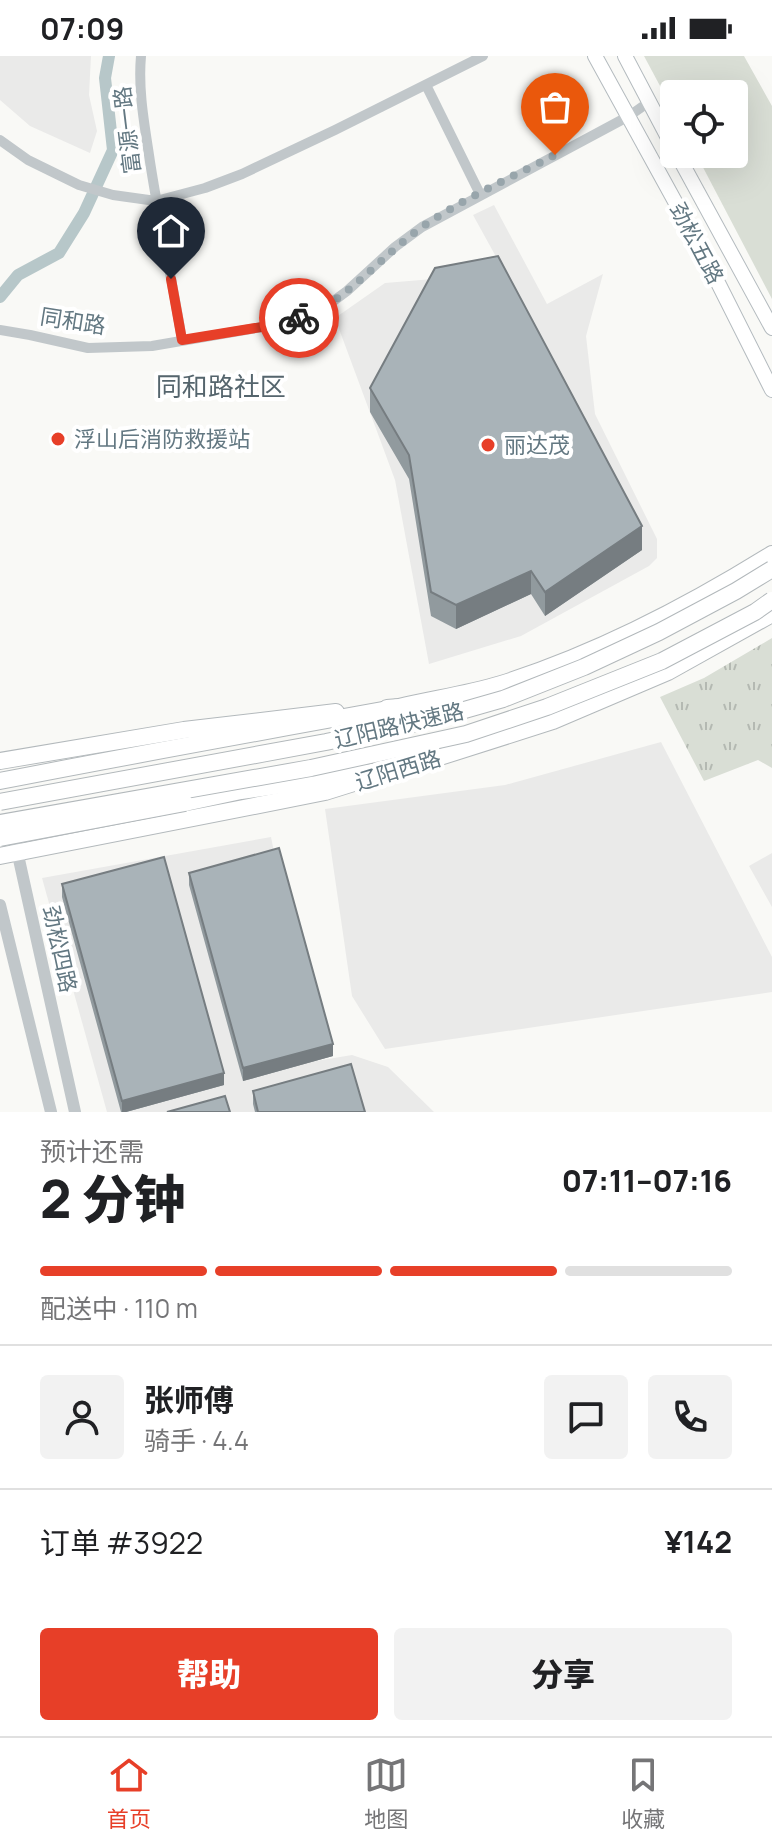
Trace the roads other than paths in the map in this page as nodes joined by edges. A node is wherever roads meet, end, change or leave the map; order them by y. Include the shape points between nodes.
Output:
1 (141, 56) edge
2 (483, 56) edge
3 (595, 56) edge
4 (625, 56) edge
5 (426, 85) junction
6 (649, 102) junction
7 (629, 116) junction
8 (660, 123) edge
9 (0, 140) edge
10 (685, 168) edge
11 (480, 194) junction
12 (156, 201) junction
13 (772, 328) edge
14 (0, 330) edge
15 (182, 340) junction
16 (772, 390) edge
17 (772, 554) edge
18 (772, 569) edge
19 (772, 600) edge
20 (772, 614) edge
21 (399, 707) junction
22 (0, 761) edge
23 (412, 766) junction
24 (0, 781) edge
25 (0, 799) edge
26 (0, 823) edge
27 (0, 838) edge
28 (18, 852) junction
29 (0, 856) edge
30 (0, 905) edge
31 (51, 1112) edge
32 (75, 1112) edge

1 - 12 street, 富源一路 via 142,110
2 - 5 street
3 - 7 main road, 劲松五路
4 - 6 main road
5 - 11 street
5 - 12 street via 242,174
6 - 7 street, 同和路
6 - 8 main road
7 - 11 street, 同和路
7 - 16 main road, 劲松五路
9 - 12 street via 79,185
10 - 13 main road, 劲松五路
11 - 15 street, 同和路 via 422,227 320,311 286,323
12 - 15 street, 富源一路
14 - 15 street, 同和路 via 88,348
17 - 21 main road via 638,629 563,662 499,685
18 - 25 main road, 辽阳路快速路, bridge via 659,632 503,699 326,742
19 - 26 main road, 辽阳路快速路, bridge via 662,661 466,734 311,768
20 - 23 main road, 辽阳西路 via 668,672 568,715
21 - 22 main road via 184,730
21 - 24 main road
23 - 27 main road, bridge via 241,791
23 - 28 main road, 辽阳西路 via 325,792
25 - 28 street, 劲松四路
28 - 29 main road, 辽阳西路
28 - 32 street, 劲松四路
30 - 31 street

